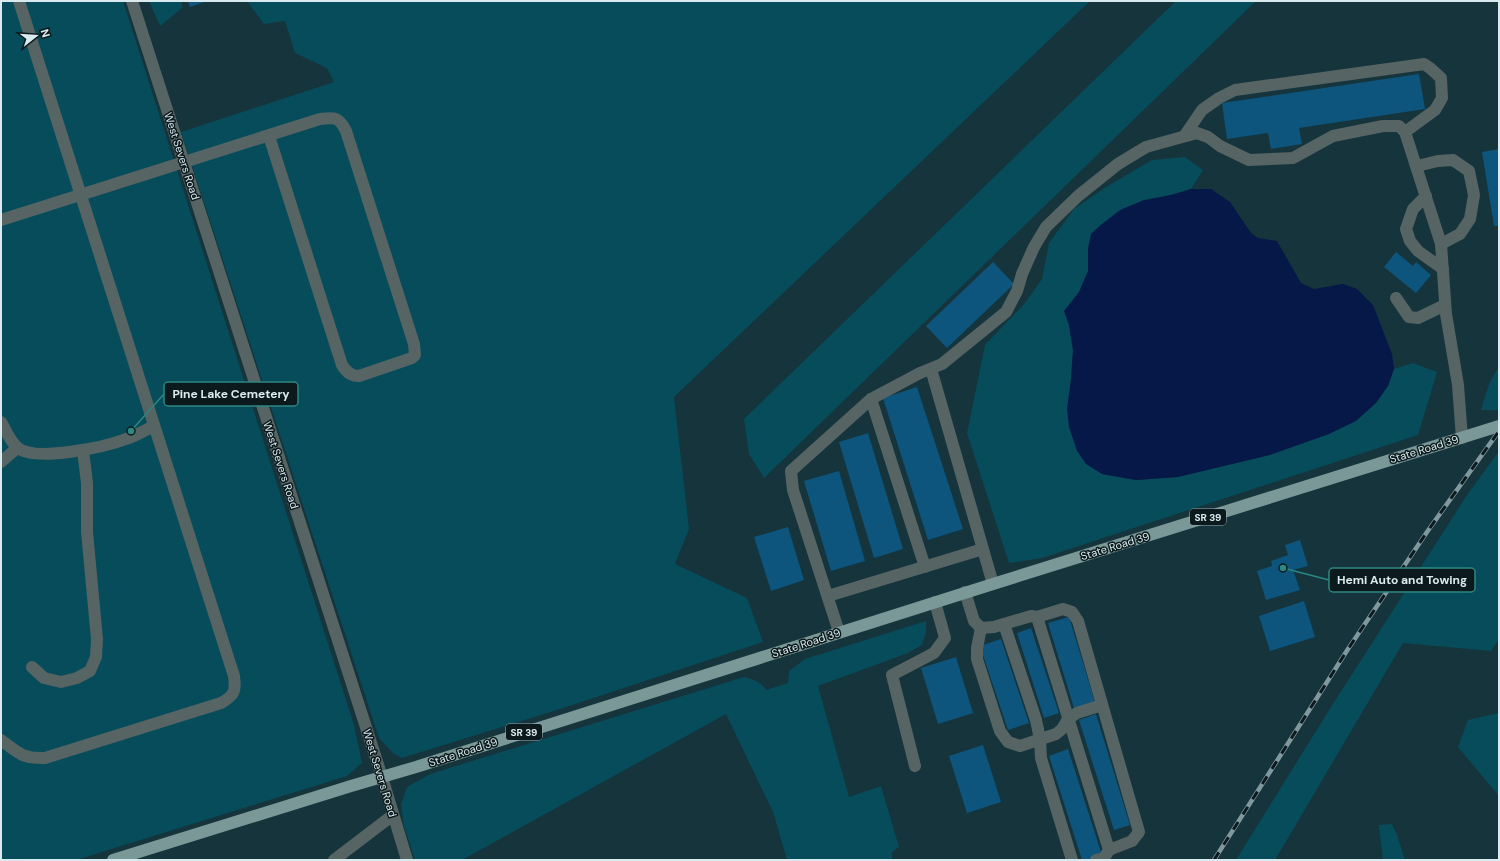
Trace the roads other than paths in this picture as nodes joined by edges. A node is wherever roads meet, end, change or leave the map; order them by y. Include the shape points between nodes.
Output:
1 (19, 1) edge
2 (132, 1) edge
3 (1405, 132) junction
4 (1185, 135) junction
5 (268, 136) junction
6 (184, 163) junction
7 (1417, 166) junction
8 (81, 196) junction
9 (1426, 196) junction
10 (1, 220) edge
11 (1441, 244) junction
12 (1443, 269) junction
13 (1396, 298) dead end
14 (1445, 305) junction
15 (931, 369) junction
16 (871, 399) junction
17 (1, 422) edge
18 (154, 426) junction
19 (1499, 426) edge
20 (1462, 438) junction
21 (17, 448) junction
22 (83, 450) junction
23 (1, 462) edge
24 (983, 549) junction
25 (925, 567) junction
26 (993, 584) junction
27 (965, 592) junction
28 (828, 596) junction
29 (935, 602) junction
30 (1037, 617) junction
31 (1004, 624) junction
32 (981, 628) junction
33 (839, 632) junction
34 (32, 667) dead end
35 (1102, 705) junction
36 (1068, 719) junction
37 (1040, 739) junction
38 (1, 740) edge
39 (915, 766) dead end
40 (382, 777) junction
41 (393, 815) junction
42 (1109, 850) junction
43 (113, 860) edge
44 (334, 860) edge
45 (407, 860) edge
46 (1072, 860) edge
47 (1096, 860) edge

1 - 8 street
2 - 6 street, West Severs Road
3 - 4 street via 1399,126 1383,126 1333,136 1294,158 1249,160 1208,137 1197,133
3 - 4 street via 1435,110 1442,98 1441,78 1424,64 1235,90 1202,110
3 - 7 street
4 - 15 street via 1146,146 1118,164 1078,196 1046,227 1034,247 1022,274 1018,291 1006,312 942,364
5 - 5 street via 320,120 333,118 342,123 349,138 414,344 415,355 412,358 359,376 345,371
5 - 6 street
6 - 8 street
6 - 40 street, West Severs Road
7 - 9 street
7 - 11 street via 1453,160 1469,171 1474,195 1470,219 1460,234
8 - 10 street
8 - 18 street
9 - 11 street
9 - 12 street via 1413,209 1406,229 1410,242 1418,251
11 - 12 street
12 - 14 street
13 - 14 street via 1409,316 1418,318
14 - 20 street via 1458,385
15 - 16 street
15 - 24 street
16 - 25 street
16 - 28 street via 791,471 793,490
17 - 21 street
18 - 22 street via 127,439
18 - 38 street via 234,676 234,694 221,703 45,758 32,759 22,756
19 - 20 main road, State Road 39 / SR 39
20 - 26 main road, State Road 39 / SR 39
21 - 22 street via 40,454
21 - 23 street
22 - 34 street via 87,483 86,532 97,639 96,657 90,671 61,682 44,678
24 - 25 street
24 - 26 street
25 - 28 street
26 - 27 main road, State Road 39 / SR 39
27 - 29 main road, State Road 39 / SR 39
27 - 32 street via 974,621
28 - 33 street
29 - 33 main road, State Road 39 / SR 39
29 - 39 street via 945,638 934,653 892,675
30 - 31 street via 1031,616
30 - 35 street via 1063,609 1072,612 1078,621
30 - 36 street
31 - 32 street
31 - 37 street
32 - 37 street via 976,648 977,658 1000,731 1008,742 1020,746
33 - 40 main road, State Road 39 / SR 39
35 - 36 street via 1077,713
35 - 42 street via 1139,832 1132,841
36 - 37 street via 1056,734
36 - 42 street
37 - 46 street via 1041,758
40 - 41 street, West Severs Road
40 - 43 main road, State Road 39 / SR 39
41 - 44 street
41 - 45 street, West Severs Road
42 - 47 street via 1104,858

